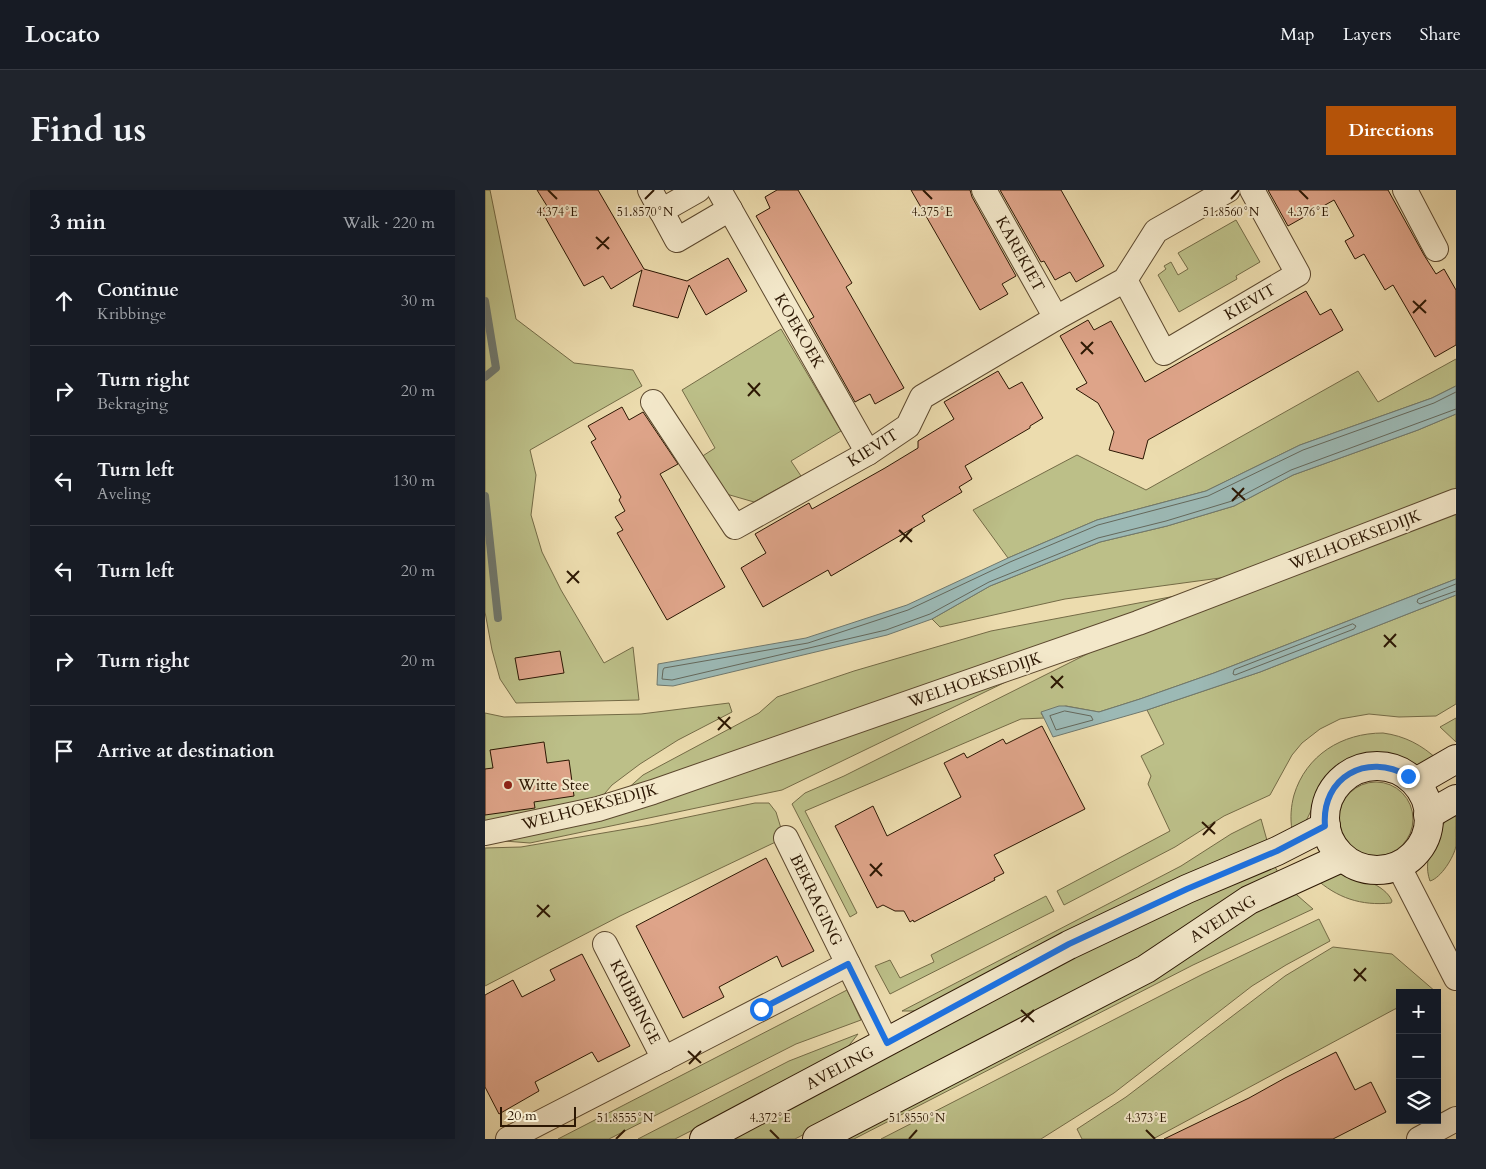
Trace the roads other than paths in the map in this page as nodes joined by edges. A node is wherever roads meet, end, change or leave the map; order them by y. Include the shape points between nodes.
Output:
1 (650, 190) edge
2 (698, 190) edge
3 (984, 190) edge
4 (1228, 190) edge
5 (1252, 190) edge
6 (1405, 190) edge
7 (725, 200) edge
8 (661, 211) junction
9 (1436, 249) dead end
10 (1125, 280) junction
11 (1056, 318) junction
12 (653, 402) dead end
13 (868, 452) junction
14 (1456, 501) edge
15 (1456, 759) edge
16 (1416, 782) junction
17 (1456, 799) edge
18 (1429, 815) junction
19 (1325, 826) junction
20 (485, 833) edge
21 (786, 838) dead end
22 (1341, 858) junction
23 (1399, 867) junction
24 (605, 944) dead end
25 (848, 964) junction
26 (1456, 978) edge
27 (887, 1043) junction
28 (665, 1059) junction
29 (1456, 1120) edge
30 (508, 1139) edge
31 (704, 1139) edge
32 (817, 1139) edge
33 (1419, 1139) edge

1 - 8 street, KOEKOEK
2 - 8 street
3 - 11 street, KAREKIET
4 - 10 street, KIEVIT via 1156,231
5 - 10 street, KIEVIT via 1298,274 1164,353
6 - 9 street
7 - 8 street, KOEKOEK via 677,240
7 - 13 street, KOEKOEK
10 - 11 street, KIEVIT
11 - 13 street, KIEVIT via 922,397 908,426
12 - 13 street, KIEVIT via 735,526
14 - 20 street, WELHOEKSEDIJK via 1138,623 653,792 598,809
15 - 16 main road
16 - 18 main road via 1425,798
16 - 19 main road via 1390,767 1359,768 1342,779 1329,796
17 - 18 main road
18 - 23 main road via 1421,845
19 - 22 main road
19 - 27 main road, AVELING via 1277,851 1069,944
21 - 25 street, BEKRAGING
22 - 23 main road via 1369,871
22 - 32 main road, AVELING via 1249,900 1146,969
23 - 26 street
24 - 28 street, KRIBBINGE
25 - 27 street, BEKRAGING
25 - 28 street, KRIBBINGE
27 - 31 main road, AVELING
28 - 30 street, KRIBBINGE
29 - 33 street

